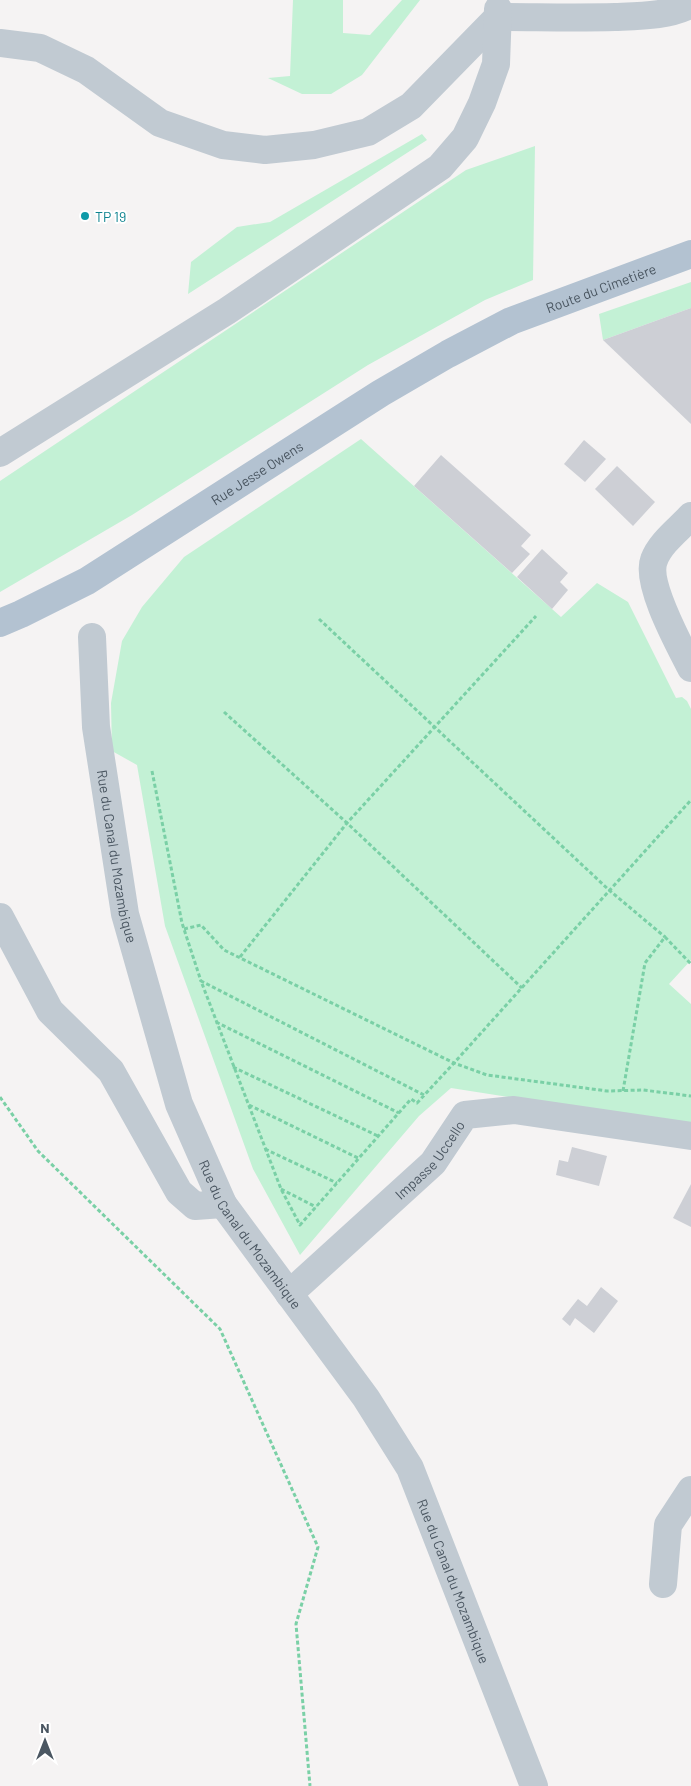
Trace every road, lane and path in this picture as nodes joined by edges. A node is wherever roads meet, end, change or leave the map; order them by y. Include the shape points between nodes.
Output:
1 (691, 4) edge
2 (498, 9) edge
3 (0, 44) edge
4 (691, 254) edge
5 (511, 321) joint
6 (0, 452) edge
7 (691, 516) edge
8 (536, 616) dead end
9 (318, 619) dead end
10 (0, 623) edge
11 (92, 637) dead end
12 (691, 668) edge
13 (224, 712) dead end
14 (436, 727) junction
15 (152, 771) dead end
16 (691, 800) edge
17 (347, 823) junction
18 (609, 890) junction
19 (0, 917) edge
20 (184, 930) junction
21 (665, 937) junction
22 (240, 957) junction
23 (691, 964) edge
24 (201, 981) junction
25 (522, 988) junction
26 (216, 1022) junction
27 (454, 1063) junction
28 (233, 1067) junction
29 (623, 1091) junction
30 (424, 1095) junction
31 (691, 1096) edge
32 (0, 1097) edge
33 (248, 1105) junction
34 (399, 1113) junction
35 (378, 1136) junction
36 (691, 1136) edge
37 (265, 1149) junction
38 (358, 1158) junction
39 (337, 1183) junction
40 (281, 1189) junction
41 (223, 1204) junction
42 (316, 1207) junction
43 (289, 1294) junction
44 (691, 1490) edge
45 (663, 1584) dead end
46 (310, 1786) edge
47 (534, 1786) edge

1 - 2 street via 647,15 591,18
2 - 3 street via 411,106 368,132 266,150 223,144 160,123 86,70 40,48
2 - 6 street via 496,64 482,103 465,138 440,167 227,311
4 - 5 main road, Route du Cimetière
5 - 10 main road, Rue Jesse Owens via 381,393 87,581
7 - 12 street via 660,549 652,570 667,619
8 - 14 path
9 - 14 path
11 - 41 street, Rue du Canal du Mozambique via 96,727 126,914 179,1104
13 - 17 path
14 - 17 path
14 - 18 path
15 - 20 path
16 - 18 path
17 - 22 path
17 - 25 path
18 - 21 path
18 - 25 path
19 - 41 street via 50,1010 111,1071 179,1192 195,1206
20 - 22 path via 201,925 224,950
20 - 24 path
21 - 23 path
21 - 29 path via 645,963
22 - 27 path
24 - 26 path
24 - 30 path
25 - 27 path
26 - 28 path
26 - 34 path
27 - 29 path via 486,1074
27 - 30 path
28 - 33 path
28 - 35 path
29 - 31 path
30 - 34 path via 416,1103 411,1100
32 - 46 path via 38,1151 220,1329 318,1547 296,1624
33 - 37 path
33 - 38 path
34 - 35 path
35 - 38 path
36 - 43 street, Impasse Uccello via 514,1110 465,1115 433,1164
37 - 39 path
37 - 40 path
38 - 39 path
39 - 42 path
40 - 42 path
40 - 42 path via 300,1225
41 - 43 street, Rue du Canal du Mozambique
43 - 47 street, Rue du Canal du Mozambique via 366,1398 410,1468
44 - 45 street via 668,1525

